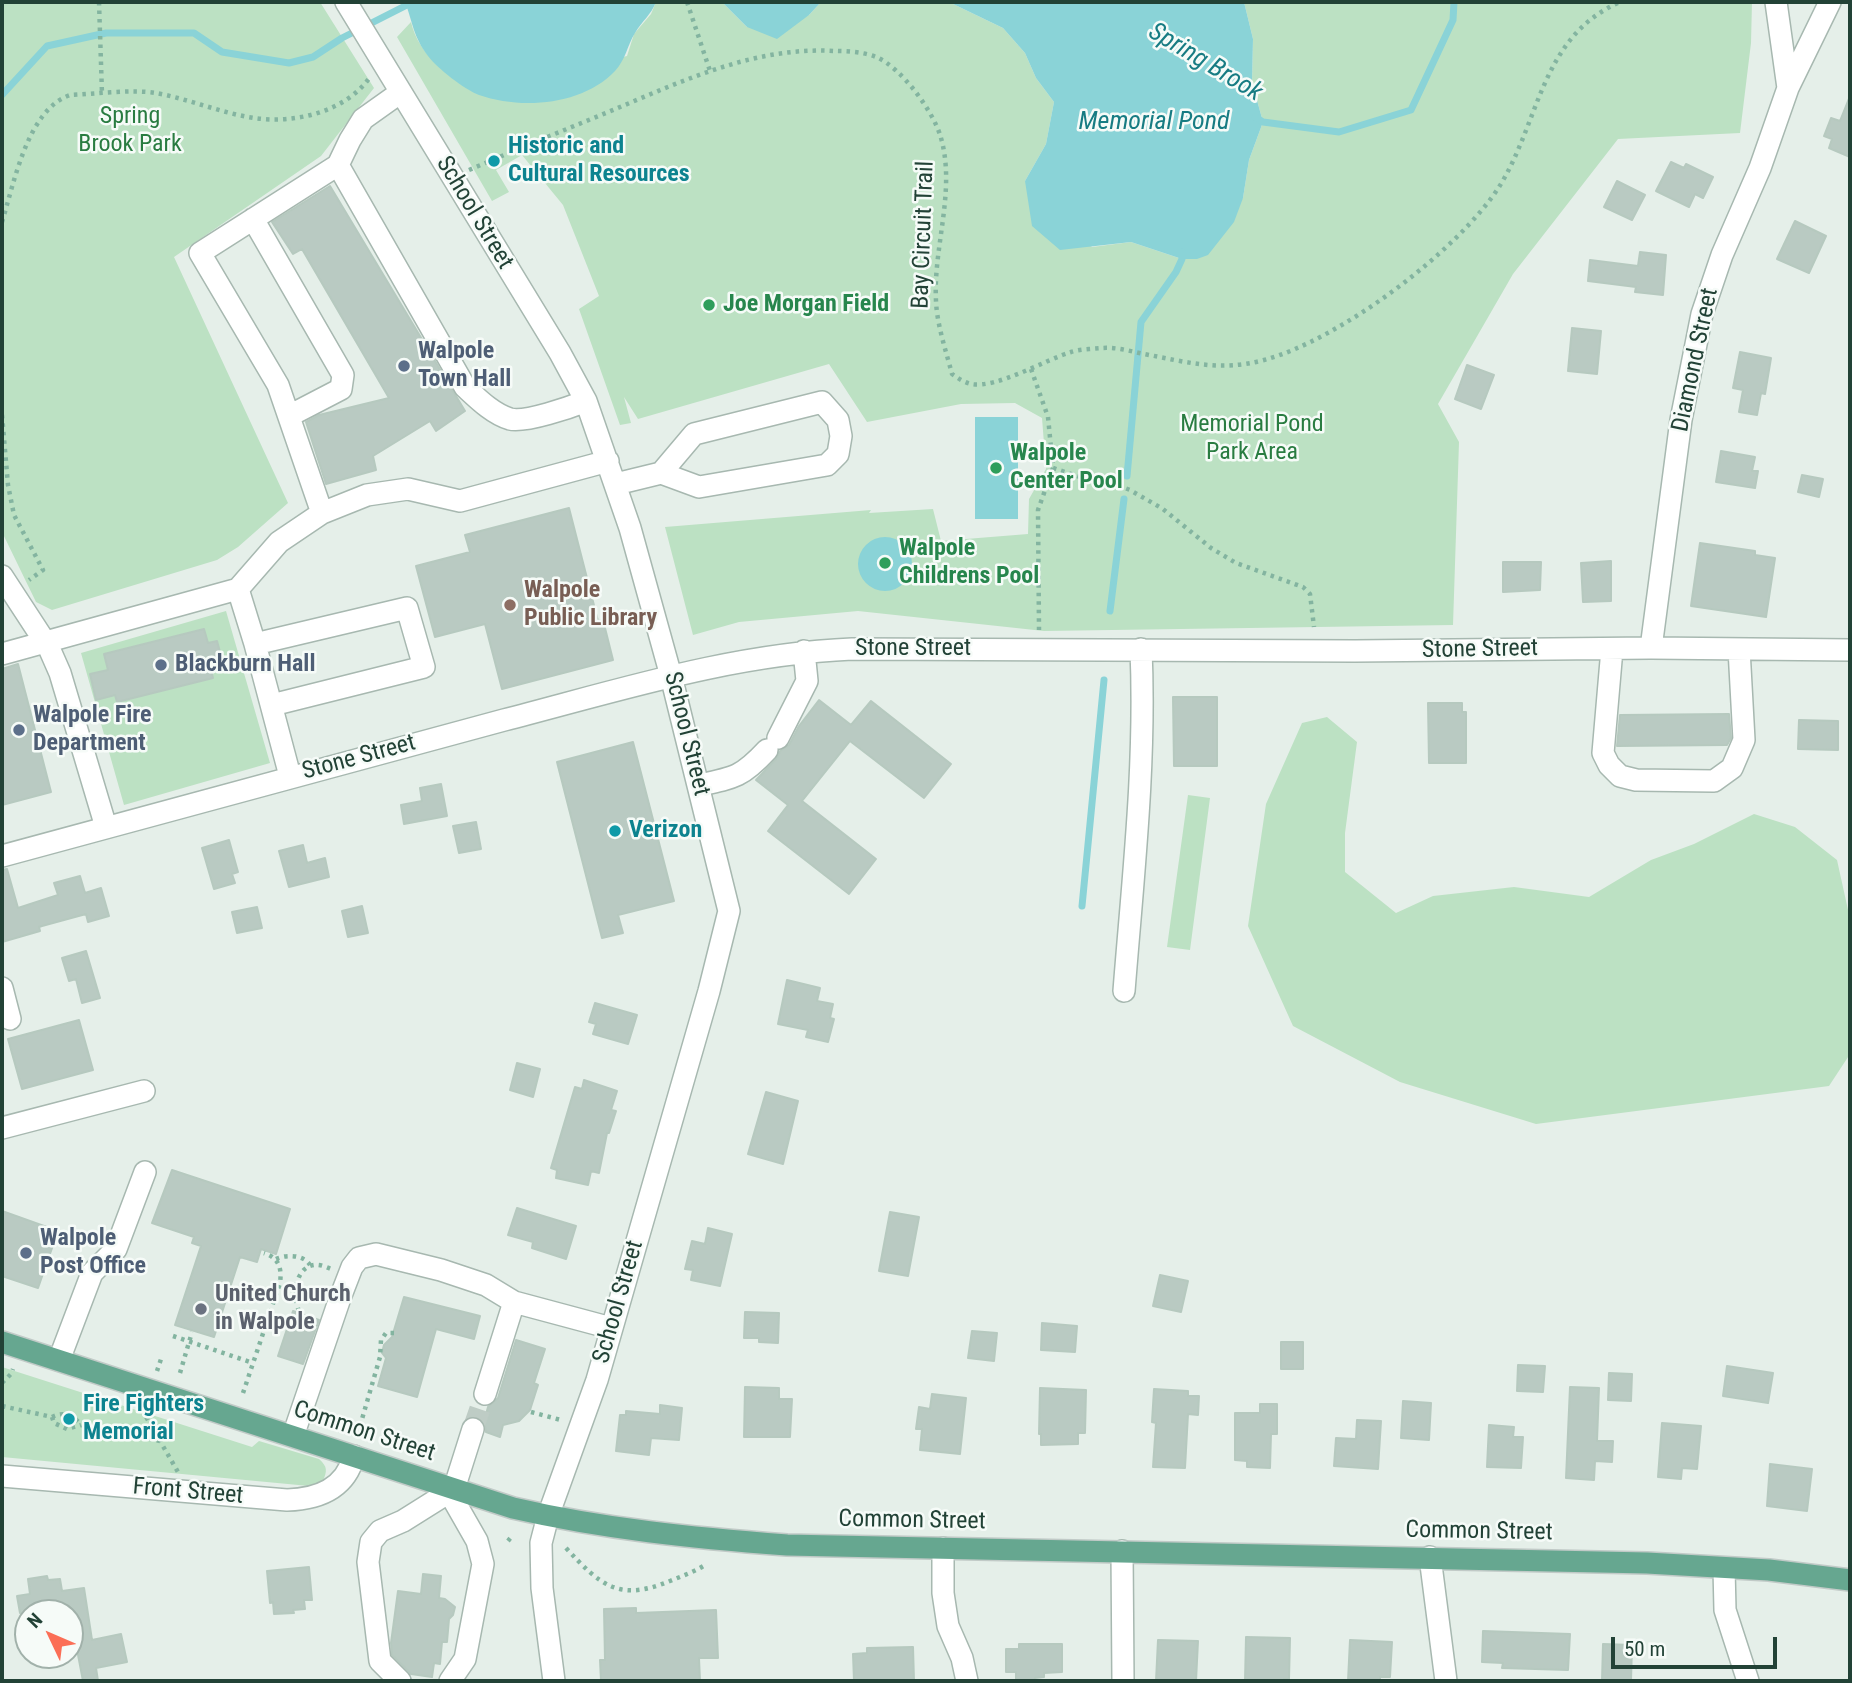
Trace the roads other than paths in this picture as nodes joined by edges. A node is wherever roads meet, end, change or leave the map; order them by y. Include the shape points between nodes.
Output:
1 (1776, 2) edge
2 (1830, 2) edge
3 (350, 8) edge
4 (1788, 88) junction
5 (401, 92) junction
6 (338, 165) junction
7 (253, 219) junction
8 (586, 401) junction
9 (289, 416) junction
10 (608, 461) junction
11 (661, 473) junction
12 (617, 484) junction
13 (322, 513) junction
14 (5, 583) edge
15 (237, 589) junction
16 (45, 642) junction
17 (255, 644) junction
18 (1651, 648) junction
19 (1141, 649) junction
20 (1612, 649) junction
21 (1740, 649) junction
22 (1850, 650) edge
23 (804, 651) junction
24 (2, 654) edge
25 (671, 676) junction
26 (272, 705) junction
27 (290, 776) junction
28 (699, 785) junction
29 (106, 827) junction
30 (2, 856) edge
31 (2, 988) edge
32 (1124, 992) dead end
33 (10, 1019) dead end
34 (144, 1091) dead end
35 (2, 1128) edge
36 (145, 1172) dead end
37 (514, 1302) junction
38 (611, 1328) junction
39 (2, 1342) edge
40 (59, 1360) junction
41 (485, 1394) tunnel mouth
42 (473, 1429) tunnel mouth
43 (293, 1436) junction
44 (354, 1456) junction
45 (2, 1476) edge
46 (452, 1490) junction
47 (548, 1516) junction
48 (943, 1548) junction
49 (1122, 1551) junction
50 (1430, 1557) junction
51 (1724, 1568) junction
52 (1850, 1580) edge
53 (400, 1681) edge
54 (450, 1681) edge
55 (554, 1681) edge
56 (967, 1681) edge
57 (1123, 1681) edge
58 (1446, 1681) edge
59 (1748, 1681) edge

1 - 4 street, Diamond Street
2 - 4 street
3 - 5 street, School Street via 376,67
4 - 18 street, Diamond Street via 1699,323 1679,431
5 - 6 street via 363,119
5 - 8 street, School Street
6 - 7 street
6 - 8 street via 465,387 483,404 512,420
7 - 9 street via 200,253 278,385
7 - 9 street via 343,375 341,389
8 - 10 street, School Street
9 - 13 street
10 - 12 street, School Street
10 - 13 street via 460,501 408,489 367,495
11 - 11 street via 699,487 827,465 838,454 838,420 822,402 694,434
11 - 12 street
12 - 25 street, School Street
13 - 15 street via 279,542
14 - 16 street
15 - 16 street
15 - 17 street
16 - 24 street
16 - 29 street via 70,700
17 - 26 street
17 - 26 street via 407,608 424,667
18 - 20 street, Stone Street
18 - 21 street, Stone Street
19 - 20 street, Stone Street
19 - 23 street, Stone Street
19 - 32 street via 1141,791
20 - 21 street via 1603,753 1609,765 1620,776 1636,780 1714,782 1732,768 1744,740
21 - 22 street, Stone Street
23 - 25 street, Stone Street
23 - 28 street via 807,681 772,744 734,778
25 - 27 street, Stone Street
25 - 28 street, School Street
26 - 27 street
27 - 29 street, Stone Street
28 - 38 street, School Street via 729,911
29 - 30 street, Stone Street
31 - 33 street
34 - 35 street
36 - 40 street via 116,1249 92,1273
37 - 38 street
37 - 41 street
37 - 43 street via 486,1285 441,1270 376,1254 359,1258 340,1298
38 - 47 street, School Street
39 - 40 main road, Common Street
40 - 43 main road, Common Street
42 - 46 street
43 - 44 main road, Common Street
44 - 45 street, Front Street via 351,1468 333,1488 306,1499
44 - 46 main road, Common Street
46 - 47 main road, Common Street
46 - 53 street via 380,1531 371,1542 368,1562 380,1661
46 - 54 street via 483,1564 465,1659
47 - 48 main road, Common Street via 685,1538
47 - 55 street, School Street via 540,1553
48 - 49 main road, Common Street
48 - 56 street via 948,1626
49 - 50 main road, Common Street
49 - 57 street
50 - 51 main road, Common Street
50 - 58 street
51 - 52 main road, Common Street
51 - 59 street via 1725,1610

